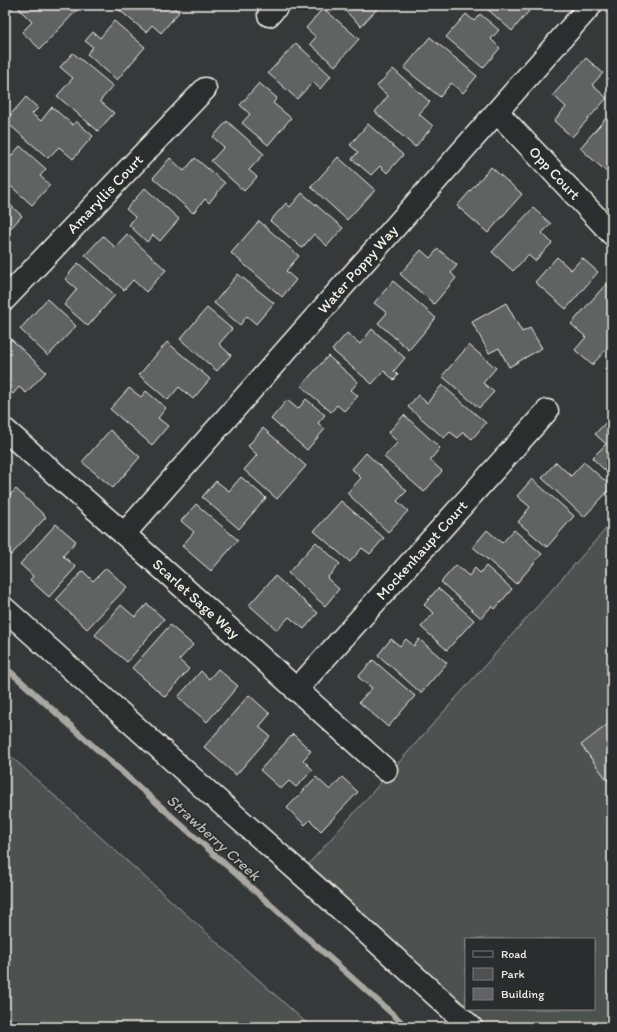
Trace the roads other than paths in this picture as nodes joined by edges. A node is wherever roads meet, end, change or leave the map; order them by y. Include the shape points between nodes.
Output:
1 (591, 5) edge
2 (205, 89) dead end
3 (497, 112) junction
4 (612, 234) edge
5 (5, 299) edge
6 (547, 411) dead end
7 (5, 430) edge
8 (124, 534) junction
9 (5, 609) edge
10 (296, 690) junction
11 (386, 770) dead end
12 (471, 1027) edge

1 - 3 street, Water Poppy Way
2 - 5 street, Amaryllis Court
3 - 4 street, Opp Court
3 - 8 street, Water Poppy Way
6 - 10 street, Mockenhaupt Court
7 - 8 street, Scarlet Sage Way
8 - 10 street, Scarlet Sage Way
9 - 12 street
10 - 11 street, Scarlet Sage Way

